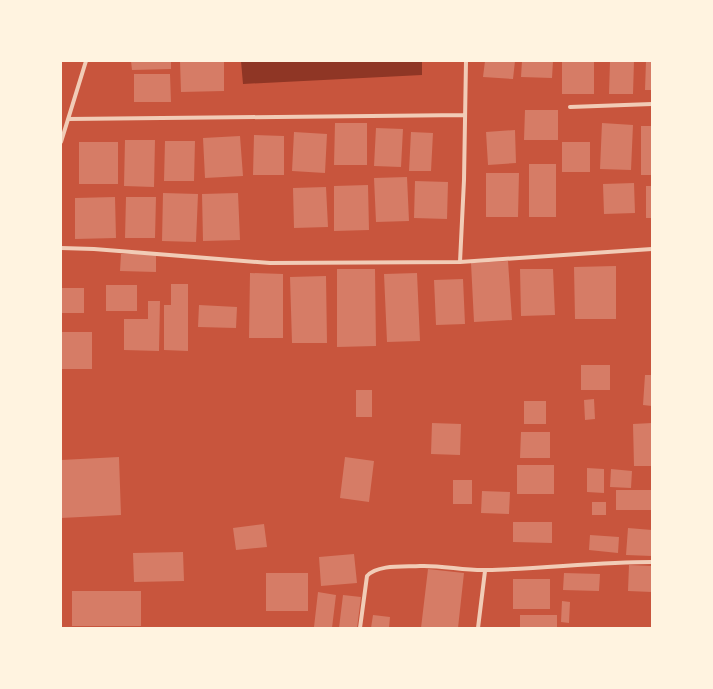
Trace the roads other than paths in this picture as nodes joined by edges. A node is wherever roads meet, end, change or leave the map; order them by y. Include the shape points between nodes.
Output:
1 (86, 61) edge
2 (466, 61) edge
3 (652, 104) edge
4 (570, 107) dead end
5 (465, 114) junction
6 (68, 119) junction
7 (61, 142) edge
8 (61, 248) edge
9 (652, 249) edge
10 (460, 262) junction
11 (652, 562) edge
12 (485, 570) junction
13 (360, 628) edge
14 (478, 628) edge

1 - 6 street
2 - 5 street
3 - 4 street
5 - 6 street
5 - 10 street
6 - 7 street
8 - 10 street via 270,263
9 - 10 street
11 - 12 street
12 - 13 street via 423,566 379,568 368,576
12 - 14 street

